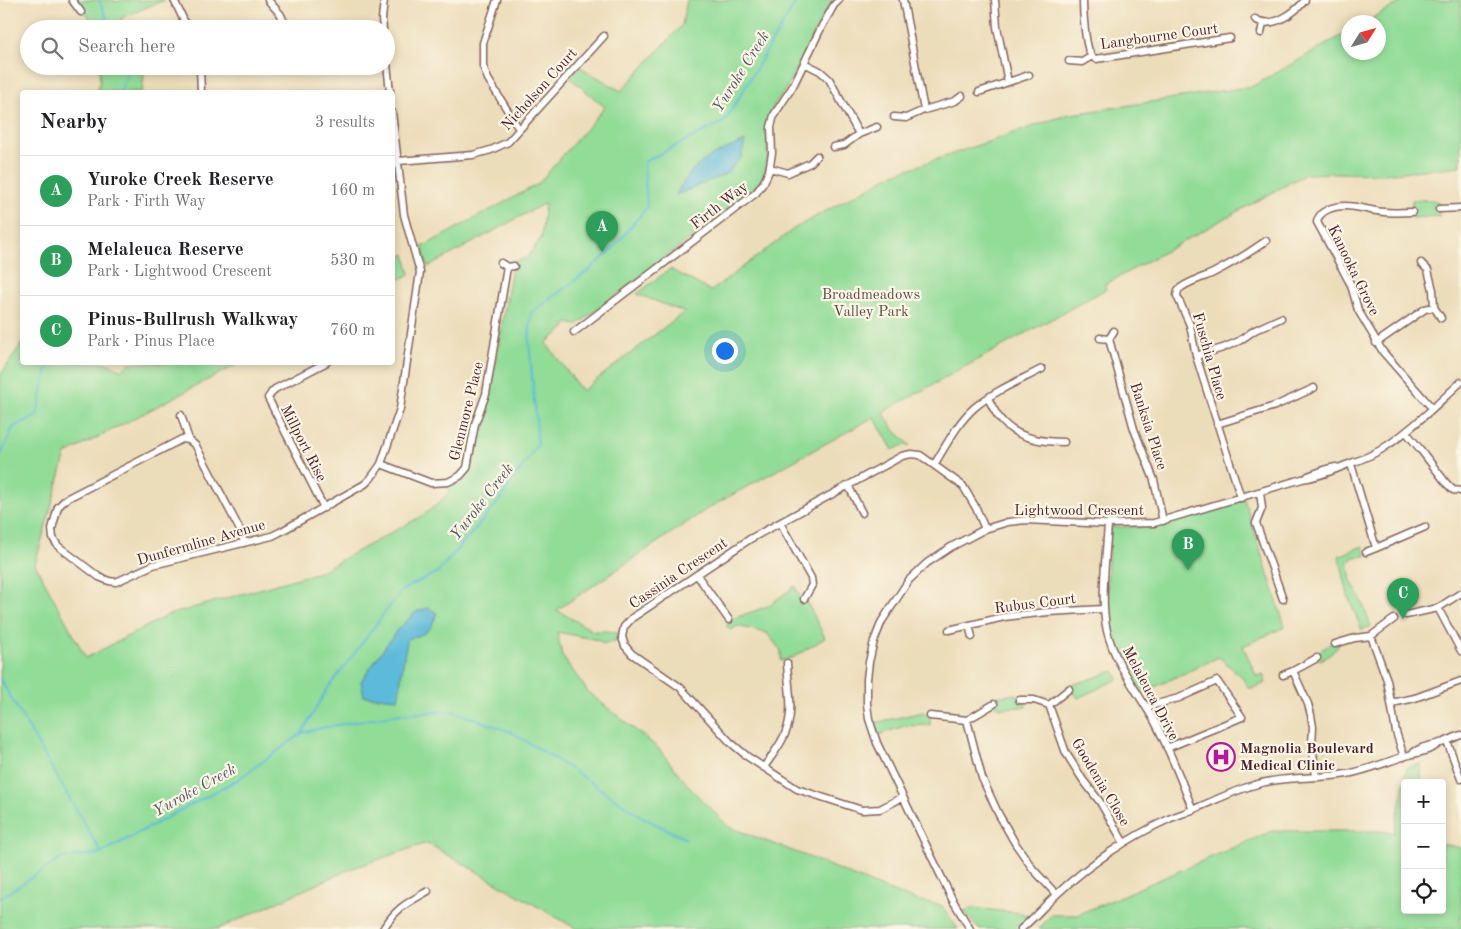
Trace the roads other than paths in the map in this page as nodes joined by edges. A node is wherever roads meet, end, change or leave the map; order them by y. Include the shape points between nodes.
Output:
1 (72, 0) edge
2 (174, 0) edge
3 (268, 0) edge
4 (384, 0) edge
5 (497, 0) edge
6 (838, 0) edge
7 (903, 0) edge
8 (995, 0) edge
9 (1083, 0) edge
10 (1305, 0) edge
11 (81, 12) dead end
12 (1255, 19) dead end
13 (184, 20) edge
14 (283, 20) edge
15 (382, 20) edge
16 (1264, 23) junction
17 (1261, 33) dead end
18 (604, 36) dead end
19 (1230, 38) dead end
20 (1092, 56) junction
21 (1069, 61) dead end
22 (804, 63) junction
23 (200, 75) edge
24 (388, 75) edge
25 (1029, 75) dead end
26 (1008, 82) junction
27 (201, 90) edge
28 (390, 90) edge
29 (979, 92) dead end
30 (962, 96) dead end
31 (924, 110) junction
32 (894, 117) dead end
33 (877, 127) dead end
34 (519, 129) junction
35 (859, 134) junction
36 (395, 136) edge
37 (833, 148) dead end
38 (817, 156) dead end
39 (398, 161) junction
40 (770, 168) junction
41 (401, 186) junction
42 (395, 188) edge
43 (1461, 208) edge
44 (1439, 209) dead end
45 (1412, 212) dead end
46 (1266, 242) dead end
47 (1421, 263) dead end
48 (507, 265) dead end
49 (1434, 307) junction
50 (1281, 318) dead end
51 (1441, 318) dead end
52 (1114, 331) dead end
53 (574, 332) dead end
54 (1100, 338) dead end
55 (1109, 339) junction
56 (1376, 342) junction
57 (1196, 356) junction
58 (321, 365) edge
59 (1042, 369) dead end
60 (1461, 382) edge
61 (1314, 388) dead end
62 (988, 398) junction
63 (1432, 408) junction
64 (181, 415) dead end
65 (1217, 424) junction
66 (1406, 432) junction
67 (189, 440) junction
68 (1064, 442) dead end
69 (381, 464) junction
70 (934, 465) junction
71 (1348, 465) junction
72 (848, 485) junction
73 (1461, 491) edge
74 (1260, 492) junction
75 (1240, 498) junction
76 (324, 508) junction
77 (862, 513) dead end
78 (1163, 521) junction
79 (780, 523) junction
80 (1108, 524) junction
81 (1425, 526) dead end
82 (985, 529) junction
83 (244, 543) junction
84 (1376, 548) junction
85 (1366, 552) dead end
86 (697, 575) junction
87 (1461, 593) edge
88 (804, 599) dead end
89 (1283, 599) dead end
90 (1104, 608) junction
91 (1438, 608) junction
92 (1406, 615) dead end
93 (1394, 619) dead end
94 (729, 620) dead end
95 (969, 626) junction
96 (949, 630) dead end
97 (1372, 636) junction
98 (972, 637) dead end
99 (1336, 644) dead end
100 (1461, 651) edge
101 (1316, 658) dead end
102 (787, 663) dead end
103 (1294, 671) junction
104 (1284, 675) dead end
105 (1461, 681) edge
106 (1069, 689) dead end
107 (1020, 700) dead end
108 (1392, 703) junction
109 (994, 704) dead end
110 (1049, 705) junction
111 (1146, 707) junction
112 (930, 716) dead end
113 (966, 720) junction
114 (1461, 735) edge
115 (1443, 742) junction
116 (1167, 748) junction
117 (1407, 756) junction
118 (764, 767) junction
119 (1316, 777) junction
120 (1461, 779) edge
121 (903, 797) junction
122 (1193, 810) junction
123 (1124, 843) junction
124 (428, 891) dead end
125 (1056, 894) junction
126 (965, 920) junction
127 (1032, 920) junction
128 (383, 929) edge
129 (970, 929) edge
130 (974, 929) edge
131 (1021, 929) edge
132 (1026, 929) edge

1 - 11 street
2 - 13 street
3 - 14 street
4 - 15 street
5 - 34 street via 483,43 483,66
6 - 22 street, Firth Way
7 - 31 street
8 - 26 street
9 - 20 street, Langbourne Court via 1084,24
10 - 16 street via 1288,14
12 - 16 street
16 - 17 street
18 - 34 street, Nicholson Court
19 - 20 street, Langbourne Court via 1102,59
20 - 21 street, Langbourne Court via 1082,62
22 - 35 street via 830,79
22 - 40 street, Firth Way via 774,115
23 - 27 street
24 - 28 street
25 - 26 street
26 - 29 street
30 - 31 street
31 - 32 street via 906,118
33 - 35 street
34 - 39 street, Nicholson Court via 508,142 473,155
35 - 37 street via 844,145
36 - 39 street, Dunfermline Avenue
38 - 40 street via 788,173
39 - 41 street, Dunfermline Avenue
40 - 53 street, Firth Way via 756,192
41 - 42 street
41 - 69 street, Dunfermline Avenue via 404,215 420,272 400,409
43 - 44 street
45 - 56 street, Kanooka Grove via 1345,206 1331,208 1318,217 1318,224
46 - 57 street, Fuschia Place via 1178,290 1177,296 1190,325
47 - 49 street via 1428,270
48 - 69 street, Glenmore Place via 486,394 475,424 467,468 448,482 430,483
49 - 51 street
49 - 56 street
50 - 57 street via 1223,348
52 - 55 street
54 - 55 street
55 - 78 street, Banksia Place via 1134,429 1154,480
56 - 63 street, Kanooka Grove
57 - 65 street, Fuschia Place
58 - 76 street, Millport Rise via 275,390 268,398
59 - 62 street
60 - 63 street, Lightwood Crescent
61 - 65 street via 1275,406
62 - 68 street via 1001,420 1016,432
62 - 70 street via 962,422
63 - 66 street, Lightwood Crescent
64 - 67 street
65 - 75 street, Fuschia Place
66 - 71 street, Lightwood Crescent via 1388,446
66 - 73 street via 1447,484 1453,490
67 - 83 street via 196,446
67 - 83 street, Dunfermline Avenue via 182,439 66,499 58,507 53,538 58,546 99,577 116,582 153,565
69 - 76 street, Dunfermline Avenue via 365,484
70 - 72 street, Cassinia Crescent via 920,455 902,456
70 - 82 street, Cassinia Crescent via 963,486
71 - 74 street, Lightwood Crescent
71 - 84 street
72 - 77 street
72 - 79 street, Cassinia Crescent
74 - 75 street, Lightwood Crescent
74 - 89 street via 1262,508 1256,523
75 - 78 street, Lightwood Crescent
76 - 83 street, Dunfermline Avenue via 267,538
78 - 80 street, Lightwood Crescent
79 - 86 street, Cassinia Crescent
79 - 88 street via 811,578 812,584
80 - 82 street, Lightwood Crescent via 1026,520
80 - 90 street, Melaleuca Drive
81 - 84 street
82 - 121 street, Lightwood Crescent via 937,555 909,580 882,622 874,641 868,662 869,719
84 - 85 street
86 - 94 street
86 - 118 street, Cassinia Crescent via 632,618 624,627 622,637 625,646 681,688 730,742
87 - 91 street
90 - 95 street, Rubus Court via 1021,615
90 - 111 street, Melaleuca Drive via 1114,650
91 - 92 street
91 - 100 street
93 - 97 street
95 - 96 street, Rubus Court
95 - 98 street
97 - 99 street
97 - 108 street
101 - 103 street
102 - 118 street via 788,725 785,736
103 - 104 street
103 - 119 street via 1312,715
105 - 108 street
106 - 110 street
107 - 110 street
108 - 117 street via 1396,732
109 - 113 street
110 - 123 street, Goodenia Close via 1066,753
111 - 116 street, Melaleuca Drive
111 - 116 street via 1179,698 1217,681 1242,716
112 - 113 street
113 - 125 street via 982,778 998,813 1033,869
114 - 115 street
115 - 117 street via 1420,748
115 - 120 street
116 - 122 street, Melaleuca Drive
117 - 119 street via 1371,769
118 - 121 street, Cassinia Crescent via 797,789 862,810 880,809
119 - 122 street via 1252,785
121 - 126 street, Lightwood Crescent via 952,900
122 - 123 street via 1168,819
123 - 125 street
124 - 128 street via 403,905
125 - 127 street
126 - 129 street, Lightwood Crescent
126 - 130 street, Lightwood Crescent
127 - 131 street
127 - 132 street

